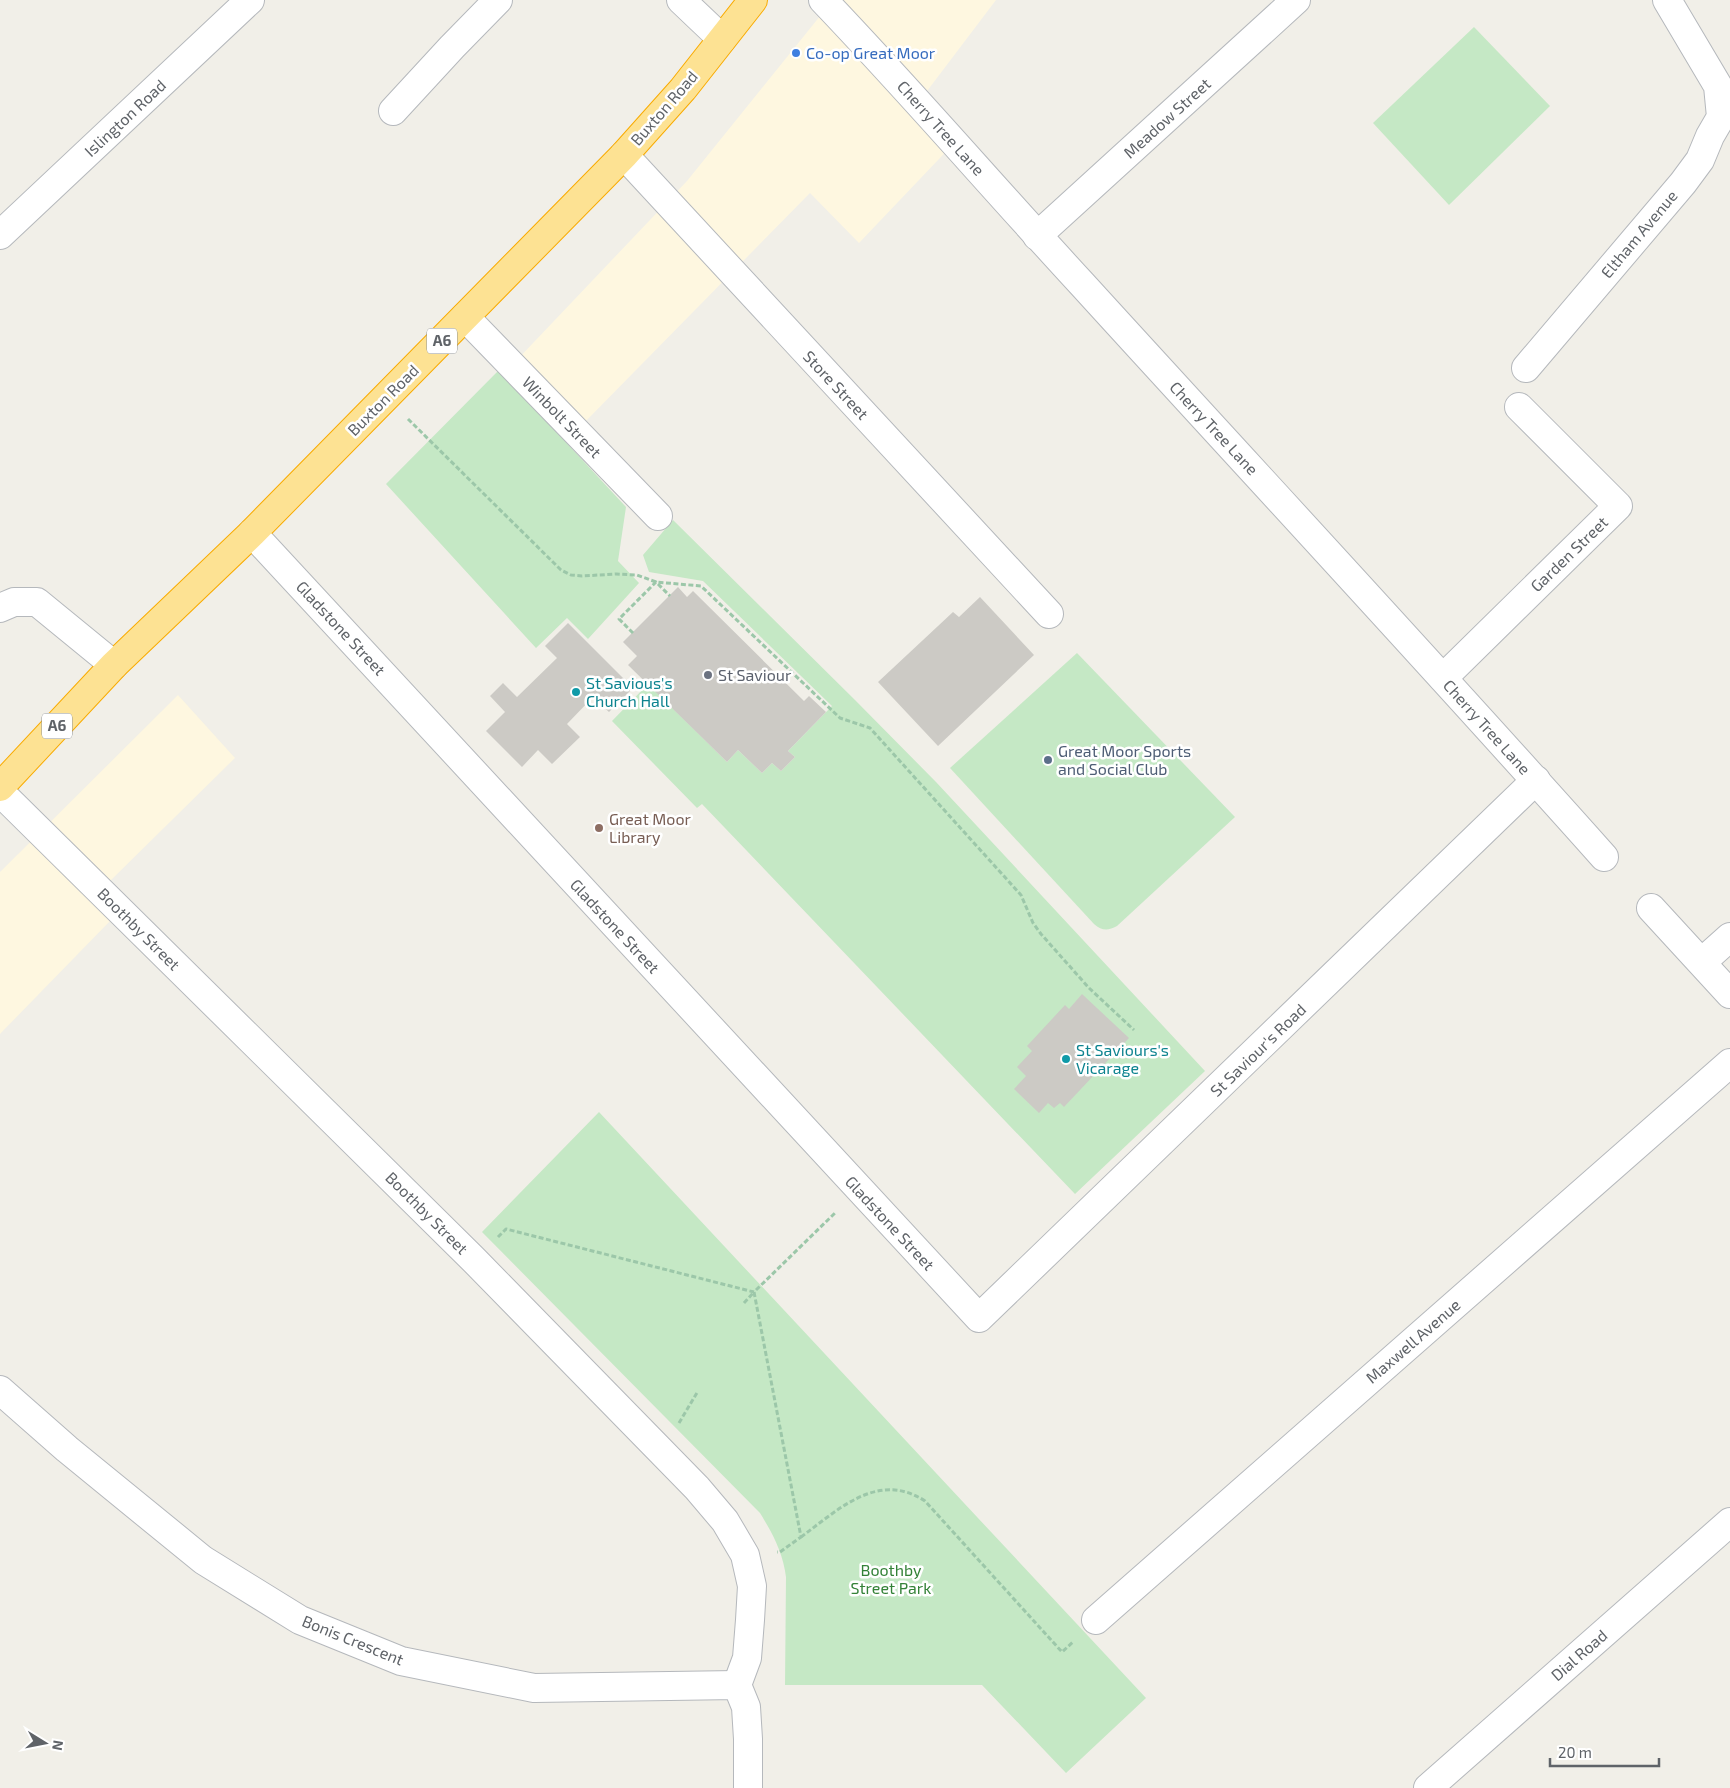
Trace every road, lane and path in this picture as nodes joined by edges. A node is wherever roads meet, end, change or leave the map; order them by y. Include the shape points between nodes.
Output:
1 (250, 0) edge
2 (498, 0) edge
3 (682, 0) edge
4 (753, 0) edge
5 (823, 0) edge
6 (1667, 0) edge
7 (1281, 5) edge
8 (722, 39) junction
9 (393, 111) dead end
10 (624, 156) junction
11 (0, 235) edge
12 (1037, 236) junction
13 (465, 317) junction
14 (1526, 368) dead end
15 (386, 398) junction
16 (1519, 406) dead end
17 (658, 516) dead end
18 (252, 533) junction
19 (656, 582) junction
20 (670, 596) dead end
21 (0, 608) edge
22 (1049, 614) dead end
23 (633, 633) dead end
24 (114, 666) junction
25 (1442, 678) junction
26 (1536, 780) junction
27 (0, 787) edge
28 (0, 792) edge
29 (1604, 857) dead end
30 (1651, 908) dead end
31 (1730, 937) edge
32 (1702, 962) junction
33 (1730, 994) edge
34 (1134, 1030) dead end
35 (1730, 1063) edge
36 (859, 1189) junction
37 (473, 1258) junction
38 (754, 1292) junction
39 (744, 1303) dead end
40 (979, 1318) joint
41 (0, 1390) edge
42 (1730, 1522) edge
43 (801, 1537) junction
44 (745, 1555) junction
45 (1096, 1620) joint
46 (737, 1685) junction
47 (748, 1788) edge
48 (1428, 1788) edge

1 - 11 street, Islington Road
2 - 9 street
3 - 8 street
4 - 8 highway, Buxton Road / A6
5 - 12 street, Cherry Tree Lane
6 - 14 street, Eltham Avenue via 1718,86 1721,117 1700,160
7 - 12 street, Meadow Street
8 - 10 highway, Buxton Road / A6
10 - 13 highway, Buxton Road / A6
10 - 22 street, Store Street
12 - 25 street, Cherry Tree Lane
13 - 15 highway, Buxton Road / A6
13 - 17 street, Winbolt Street
15 - 18 highway, Buxton Road / A6
15 - 19 path via 561,570 582,576 637,575
16 - 25 street, Garden Street via 1618,506
18 - 24 highway, Buxton Road / A6
18 - 36 street, Gladstone Street
19 - 20 path
19 - 23 path via 619,619
19 - 34 path via 701,586 840,718 870,728 1021,895 1041,934 1089,988
21 - 24 street via 14,602 37,602
24 - 27 highway, Buxton Road / A6
25 - 26 street, Cherry Tree Lane
26 - 29 street, Cherry Tree Lane
26 - 40 street, St Saviour's Road
28 - 37 street, Boothby Street
30 - 32 street
31 - 32 street
32 - 33 street
35 - 45 street, Maxwell Avenue
36 - 38 path
36 - 40 street, Gladstone Street
37 - 38 path via 506,1230
37 - 44 street, Boothby Street via 697,1488 726,1521
38 - 39 path
38 - 43 path
41 - 46 street, Bonis Crescent via 203,1560 300,1620 401,1661 534,1688
42 - 48 street, Dial Road
43 - 44 path via 780,1552
43 - 45 path via 857,1498 874,1491 892,1488 913,1493 925,1501 1062,1652
44 - 46 street, Boothby Street via 752,1586 750,1620 747,1658
46 - 47 street via 746,1707

